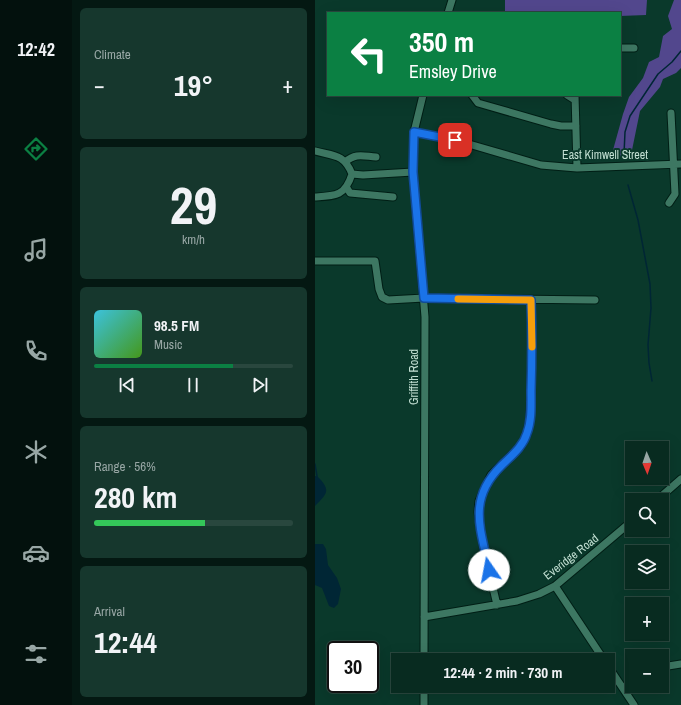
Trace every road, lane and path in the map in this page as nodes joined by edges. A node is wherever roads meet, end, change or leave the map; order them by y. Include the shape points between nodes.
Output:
1 (452, 0) edge
2 (448, 12) edge
3 (621, 48) edge
4 (634, 48) dead end
5 (423, 96) edge
6 (473, 96) edge
7 (575, 97) edge
8 (671, 113) dead end
9 (576, 126) junction
10 (414, 132) junction
11 (315, 151) edge
12 (376, 157) dead end
13 (345, 162) junction
14 (677, 165) edge
15 (577, 168) junction
16 (413, 172) junction
17 (352, 174) junction
18 (347, 188) junction
19 (315, 197) edge
20 (393, 198) dead end
21 (669, 203) dead end
22 (315, 260) edge
23 (424, 298) junction
24 (531, 300) junction
25 (595, 300) dead end
26 (681, 479) edge
27 (665, 493) edge
28 (625, 527) edge
29 (555, 586) junction
30 (497, 605) junction
31 (424, 617) junction
32 (424, 653) edge
33 (599, 653) edge
34 (681, 664) edge
35 (669, 666) edge
36 (615, 676) edge
37 (623, 688) joint
38 (424, 693) edge
39 (424, 705) edge
40 (634, 705) edge

1 - 2 street
3 - 4 street
5 - 10 street, Griffith Road
6 - 9 street via 478,103 551,124
7 - 9 street
8 - 14 street
9 - 15 street
10 - 15 street, East Kimwell Street via 455,140 541,165
10 - 16 street, Griffith Road
11 - 13 street via 342,158
12 - 13 street via 353,156
13 - 17 street
14 - 15 street, East Kimwell Street
14 - 21 street via 675,194
16 - 17 street
16 - 23 street, Griffith Road
17 - 18 street
18 - 19 street via 340,193
18 - 20 street via 350,193
22 - 23 street via 375,261 382,297 388,300
23 - 24 street
23 - 31 street, Griffith Road
24 - 25 street
24 - 30 street via 530,419 527,434 521,446 491,475 481,496 478,512
26 - 27 street
28 - 29 street, Everidge Road
29 - 30 street, Everidge Road via 539,594
29 - 33 street
30 - 31 street, Everidge Road
31 - 32 street, Griffith Road
34 - 35 street
36 - 37 street
37 - 40 street
38 - 39 street

